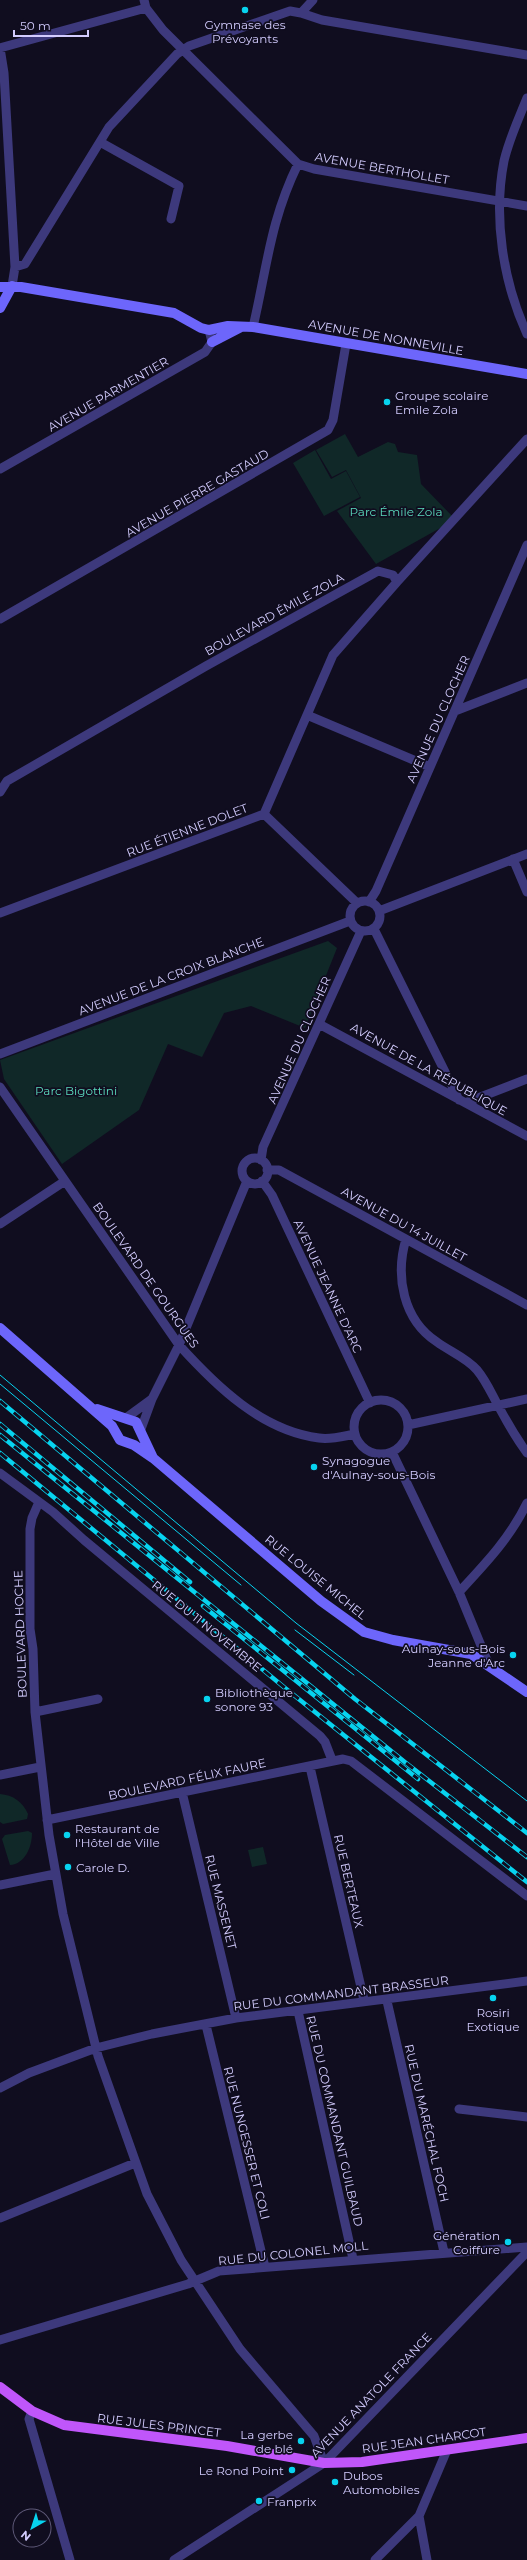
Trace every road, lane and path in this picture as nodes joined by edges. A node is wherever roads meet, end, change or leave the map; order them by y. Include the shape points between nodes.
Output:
1 (313, 0) edge
2 (145, 4) edge
3 (301, 13) junction
4 (0, 48) edge
5 (183, 49) junction
6 (527, 55) edge
7 (527, 98) edge
8 (100, 142) junction
9 (4, 163) edge
10 (298, 164) junction
11 (500, 201) junction
12 (527, 206) edge
13 (171, 219) dead end
14 (15, 267) junction
15 (0, 286) edge
16 (12, 286) junction
17 (0, 308) edge
18 (241, 327) junction
19 (253, 327) junction
20 (209, 330) junction
21 (527, 334) edge
22 (212, 342) junction
23 (346, 344) junction
24 (527, 374) edge
25 (527, 439) edge
26 (0, 469) edge
27 (527, 545) edge
28 (397, 582) junction
29 (0, 619) edge
30 (527, 683) edge
31 (455, 711) junction
32 (308, 715) junction
33 (430, 768) junction
34 (0, 792) edge
35 (264, 814) junction
36 (527, 854) edge
37 (513, 859) junction
38 (527, 892) edge
39 (369, 902) junction
40 (357, 903) junction
41 (379, 910) junction
42 (0, 913) edge
43 (350, 921) junction
44 (374, 929) junction
45 (361, 931) junction
46 (319, 1024) junction
47 (0, 1054) edge
48 (527, 1080) edge
49 (0, 1087) edge
50 (462, 1101) junction
51 (527, 1136) edge
52 (261, 1160) junction
53 (267, 1170) junction
54 (65, 1181) junction
55 (247, 1181) junction
56 (262, 1181) junction
57 (0, 1224) edge
58 (406, 1239) junction
59 (527, 1305) edge
60 (0, 1328) edge
61 (179, 1345) junction
62 (152, 1399) junction
63 (527, 1399) edge
64 (370, 1403) junction
65 (88, 1404) junction
66 (498, 1405) junction
67 (124, 1417) junction
68 (408, 1425) junction
69 (112, 1426) junction
70 (142, 1433) junction
71 (355, 1434) junction
72 (134, 1445) junction
73 (392, 1452) junction
74 (527, 1453) edge
75 (153, 1458) junction
76 (0, 1473) edge
77 (39, 1502) junction
78 (527, 1503) edge
79 (459, 1592) junction
80 (489, 1665) junction
81 (527, 1692) edge
82 (98, 1699) dead end
83 (35, 1712) junction
84 (332, 1760) junction
85 (40, 1767) junction
86 (310, 1767) junction
87 (0, 1775) edge
88 (182, 1792) junction
89 (47, 1820) junction
90 (55, 1874) junction
91 (0, 1885) edge
92 (527, 1896) edge
93 (527, 1981) edge
94 (364, 2000) junction
95 (387, 2001) junction
96 (298, 2011) junction
97 (236, 2018) junction
98 (206, 2025) junction
99 (96, 2048) junction
100 (0, 2088) edge
101 (458, 2109) dead end
102 (527, 2118) edge
103 (135, 2163) junction
104 (0, 2218) edge
105 (527, 2247) edge
106 (444, 2252) junction
107 (527, 2252) edge
108 (353, 2259) junction
109 (265, 2267) junction
110 (193, 2281) junction
111 (0, 2340) edge
112 (0, 2387) edge
113 (32, 2411) junction
114 (527, 2438) edge
115 (447, 2450) junction
116 (324, 2463) junction
117 (419, 2516) junction
118 (70, 2560) edge
119 (174, 2560) edge
120 (375, 2560) edge
121 (427, 2560) edge

1 - 3 street
2 - 4 street
2 - 5 street, AVENUE BERTHOLLET
3 - 5 street via 290,11
3 - 6 street via 322,20
4 - 9 street via 4,72
5 - 8 street via 128,106
5 - 10 street, AVENUE BERTHOLLET
7 - 11 street via 505,160
8 - 13 street via 179,186
8 - 14 street via 25,264
9 - 14 street
10 - 11 street, AVENUE BERTHOLLET via 314,169
10 - 19 street via 275,220
11 - 12 street, AVENUE BERTHOLLET
11 - 21 street via 502,252 516,310
14 - 16 street
15 - 16 street
16 - 17 street
16 - 20 street via 174,313
18 - 19 street, AVENUE DE NONNEVILLE
18 - 20 street, AVENUE DE NONNEVILLE via 228,326
18 - 22 street, AVENUE DE NONNEVILLE
19 - 23 street, AVENUE DE NONNEVILLE
20 - 22 street
22 - 26 street, AVENUE PARMENTIER via 206,352
23 - 24 street, AVENUE DE NONNEVILLE
23 - 29 street, AVENUE PIERRE GASTAUD via 333,420 324,433
25 - 28 street
27 - 31 street, AVENUE DU CLOCHER
28 - 32 street, RUE ÉTIENNE DOLET via 333,655
28 - 34 street, BOULEVARD ÉMILE ZOLA via 393,575 378,571 206,666 7,781
30 - 31 street
31 - 33 street, AVENUE DU CLOCHER
32 - 33 street
32 - 35 street, RUE ÉTIENNE DOLET
33 - 39 street, AVENUE DU CLOCHER
35 - 40 street
35 - 42 street, RUE ÉTIENNE DOLET
36 - 37 street
37 - 38 street
37 - 41 street
39 - 40 street
39 - 41 street
40 - 43 street via 350,911
41 - 44 street via 380,921
43 - 45 street
43 - 47 street, AVENUE DE LA CROIX BLANCHE
44 - 45 street
44 - 50 street
45 - 46 street, AVENUE DU CLOCHER
46 - 50 street, AVENUE DE LA RÉPUBLIQUE
46 - 52 street, AVENUE DU CLOCHER via 264,1147
48 - 50 street
49 - 54 street, BOULEVARD DE GOURGUES
50 - 51 street, AVENUE DE LA RÉPUBLIQUE
52 - 53 street
52 - 55 street via 253,1158 246,1162 242,1174
53 - 56 street
53 - 58 street, AVENUE DU 14 JUILLET via 279,1170
54 - 57 street
54 - 61 street, BOULEVARD DE GOURGUES
55 - 56 street via 254,1184
55 - 61 street
56 - 64 street, AVENUE JEANNE D'ARC via 272,1195
58 - 59 street, AVENUE DU 14 JUILLET
58 - 66 street via 401,1255 400,1276 411,1316 428,1336 475,1368 488,1383
60 - 65 street, RUE LOUISE MICHEL
61 - 62 street
61 - 71 street, BOULEVARD DE GOURGUES via 198,1366 269,1424 292,1434 321,1439
62 - 67 street
62 - 70 street
63 - 66 street
64 - 68 street via 378,1401 395,1404 402,1410
64 - 71 street via 359,1413 354,1427
65 - 67 street, RUE LOUISE MICHEL
65 - 69 street, RUE LOUISE MICHEL
66 - 68 street
66 - 74 street
67 - 69 street
67 - 70 street, RUE LOUISE MICHEL via 134,1421
68 - 73 street via 404,1441
69 - 72 street, RUE LOUISE MICHEL via 120,1440
70 - 72 street
70 - 75 street, RUE LOUISE MICHEL
71 - 73 street via 359,1443 374,1453
72 - 75 street, RUE LOUISE MICHEL
73 - 79 street
75 - 80 street, RUE LOUISE MICHEL via 321,1600 364,1632 471,1654
76 - 77 street, RUE DU 11 NOVEMBRE
77 - 83 street, BOULEVARD HOCHE via 30,1530 30,1629
77 - 84 street, RUE DU 11 NOVEMBRE via 320,1736
78 - 79 street via 518,1522 497,1551
79 - 80 street
80 - 81 street, RUE LOUISE MICHEL
82 - 83 street
83 - 85 street, BOULEVARD HOCHE
84 - 86 street, BOULEVARD FÉLIX FAURE
84 - 92 street via 351,1761
85 - 87 street
85 - 89 street, BOULEVARD HOCHE
86 - 88 street, BOULEVARD FÉLIX FAURE
86 - 94 street, RUE BERTEAUX
88 - 89 street, BOULEVARD FÉLIX FAURE
88 - 97 street, RUE MASSENET
89 - 90 street, BOULEVARD HOCHE
90 - 91 street
90 - 99 street, BOULEVARD HOCHE
93 - 95 street, RUE DU COMMANDANT BRASSEUR
94 - 95 street, RUE DU COMMANDANT BRASSEUR
94 - 96 street, RUE DU COMMANDANT BRASSEUR
95 - 106 street, RUE DU MARÉCHAL FOCH
96 - 97 street, RUE DU COMMANDANT BRASSEUR
96 - 108 street, RUE DU COMMANDANT GUILBAUD
97 - 98 street, RUE DU COMMANDANT BRASSEUR
98 - 99 street, RUE DU COMMANDANT BRASSEUR via 152,2034
98 - 109 street, RUE NUNGESSER ET COLI
99 - 100 street, RUE DU COMMANDANT BRASSEUR via 29,2073
99 - 103 street, BOULEVARD HOCHE
101 - 102 street
103 - 104 street
103 - 110 street, BOULEVARD HOCHE via 147,2194
105 - 106 street, RUE DU COLONEL MOLL
106 - 108 street, RUE DU COLONEL MOLL
107 - 116 street, AVENUE ANATOLE FRANCE
108 - 109 street, RUE DU COLONEL MOLL
109 - 110 street, RUE DU COLONEL MOLL via 219,2271
110 - 111 street, RUE DU COLONEL MOLL
110 - 116 street, BOULEVARD HOCHE via 240,2348 314,2436
112 - 113 main road, RUE JULES PRINCET
113 - 116 main road, RUE JULES PRINCET via 64,2425 94,2431 227,2446
113 - 118 street via 29,2419
114 - 115 main road, RUE JEAN CHARCOT
115 - 116 main road, RUE JEAN CHARCOT via 362,2462
115 - 117 street
116 - 119 street, AVENUE ANATOLE FRANCE
117 - 120 street
117 - 121 street

